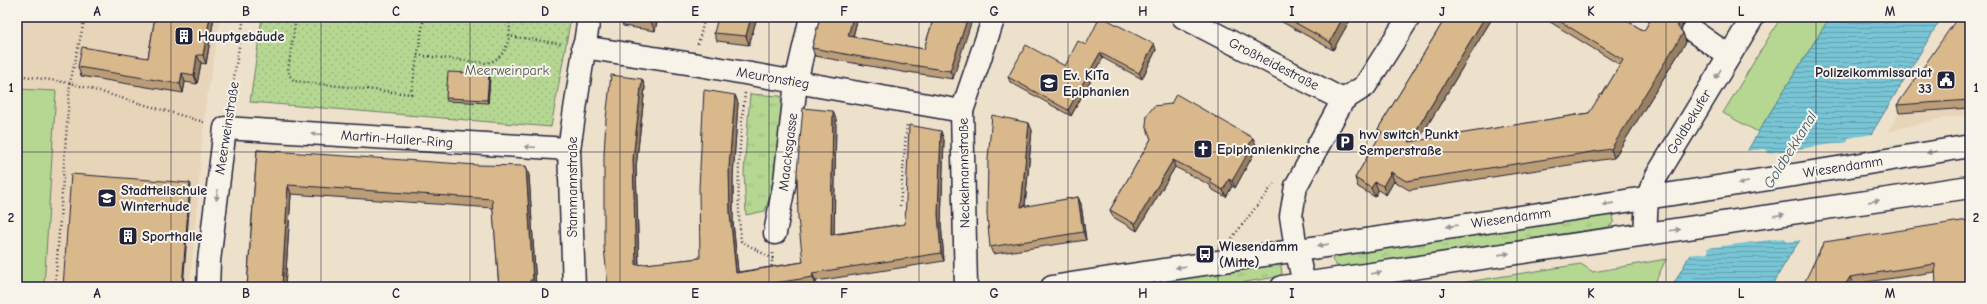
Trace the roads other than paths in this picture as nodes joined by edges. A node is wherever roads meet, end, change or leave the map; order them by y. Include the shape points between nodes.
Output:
1 (589, 17) edge
2 (811, 17) edge
3 (994, 17) edge
4 (1184, 17) edge
5 (1409, 17) edge
6 (1753, 17) edge
7 (1693, 31) dead end
8 (583, 47) junction
9 (1729, 56) junction
10 (796, 82) junction
11 (1343, 100) junction
12 (962, 111) junction
13 (225, 128) joint
14 (1970, 146) edge
15 (569, 149) junction
16 (1970, 187) edge
17 (1647, 198) junction
18 (775, 233) road end
19 (1645, 234) junction
20 (1296, 249) junction
21 (1304, 283) junction
22 (208, 287) edge
23 (574, 287) edge
24 (966, 287) edge
25 (1052, 287) edge
26 (1282, 287) edge

1 - 8 street, Stammannstraße
2 - 10 street, Maacksgasse
3 - 12 street, Neckelmannstraße
4 - 11 street, Großheidestraße
5 - 11 street via 1365,86
6 - 9 street, Goldbekufer
7 - 9 street
8 - 10 street, Meuronstieg
8 - 15 street, Stammannstraße
9 -> 17 street, Goldbekufer via 1656,177
10 - 12 street, Meuronstieg
10 - 18 street, Maacksgasse via 785,181
11 - 20 street via 1296,186 1291,216
12 - 24 street, Neckelmannstraße
15 -> 13 street, Martin-Haller-Ring
13 -> 22 street, Meerweinstraße
14 -> 17 street, Wiesendamm
15 - 23 street, Stammannstraße
19 -> 16 street
17 - 19 street, Goldbekufer
17 -> 20 street, Wiesendamm
21 -> 19 street
20 - 21 street
20 -> 25 street, Wiesendamm
21 - 26 street

